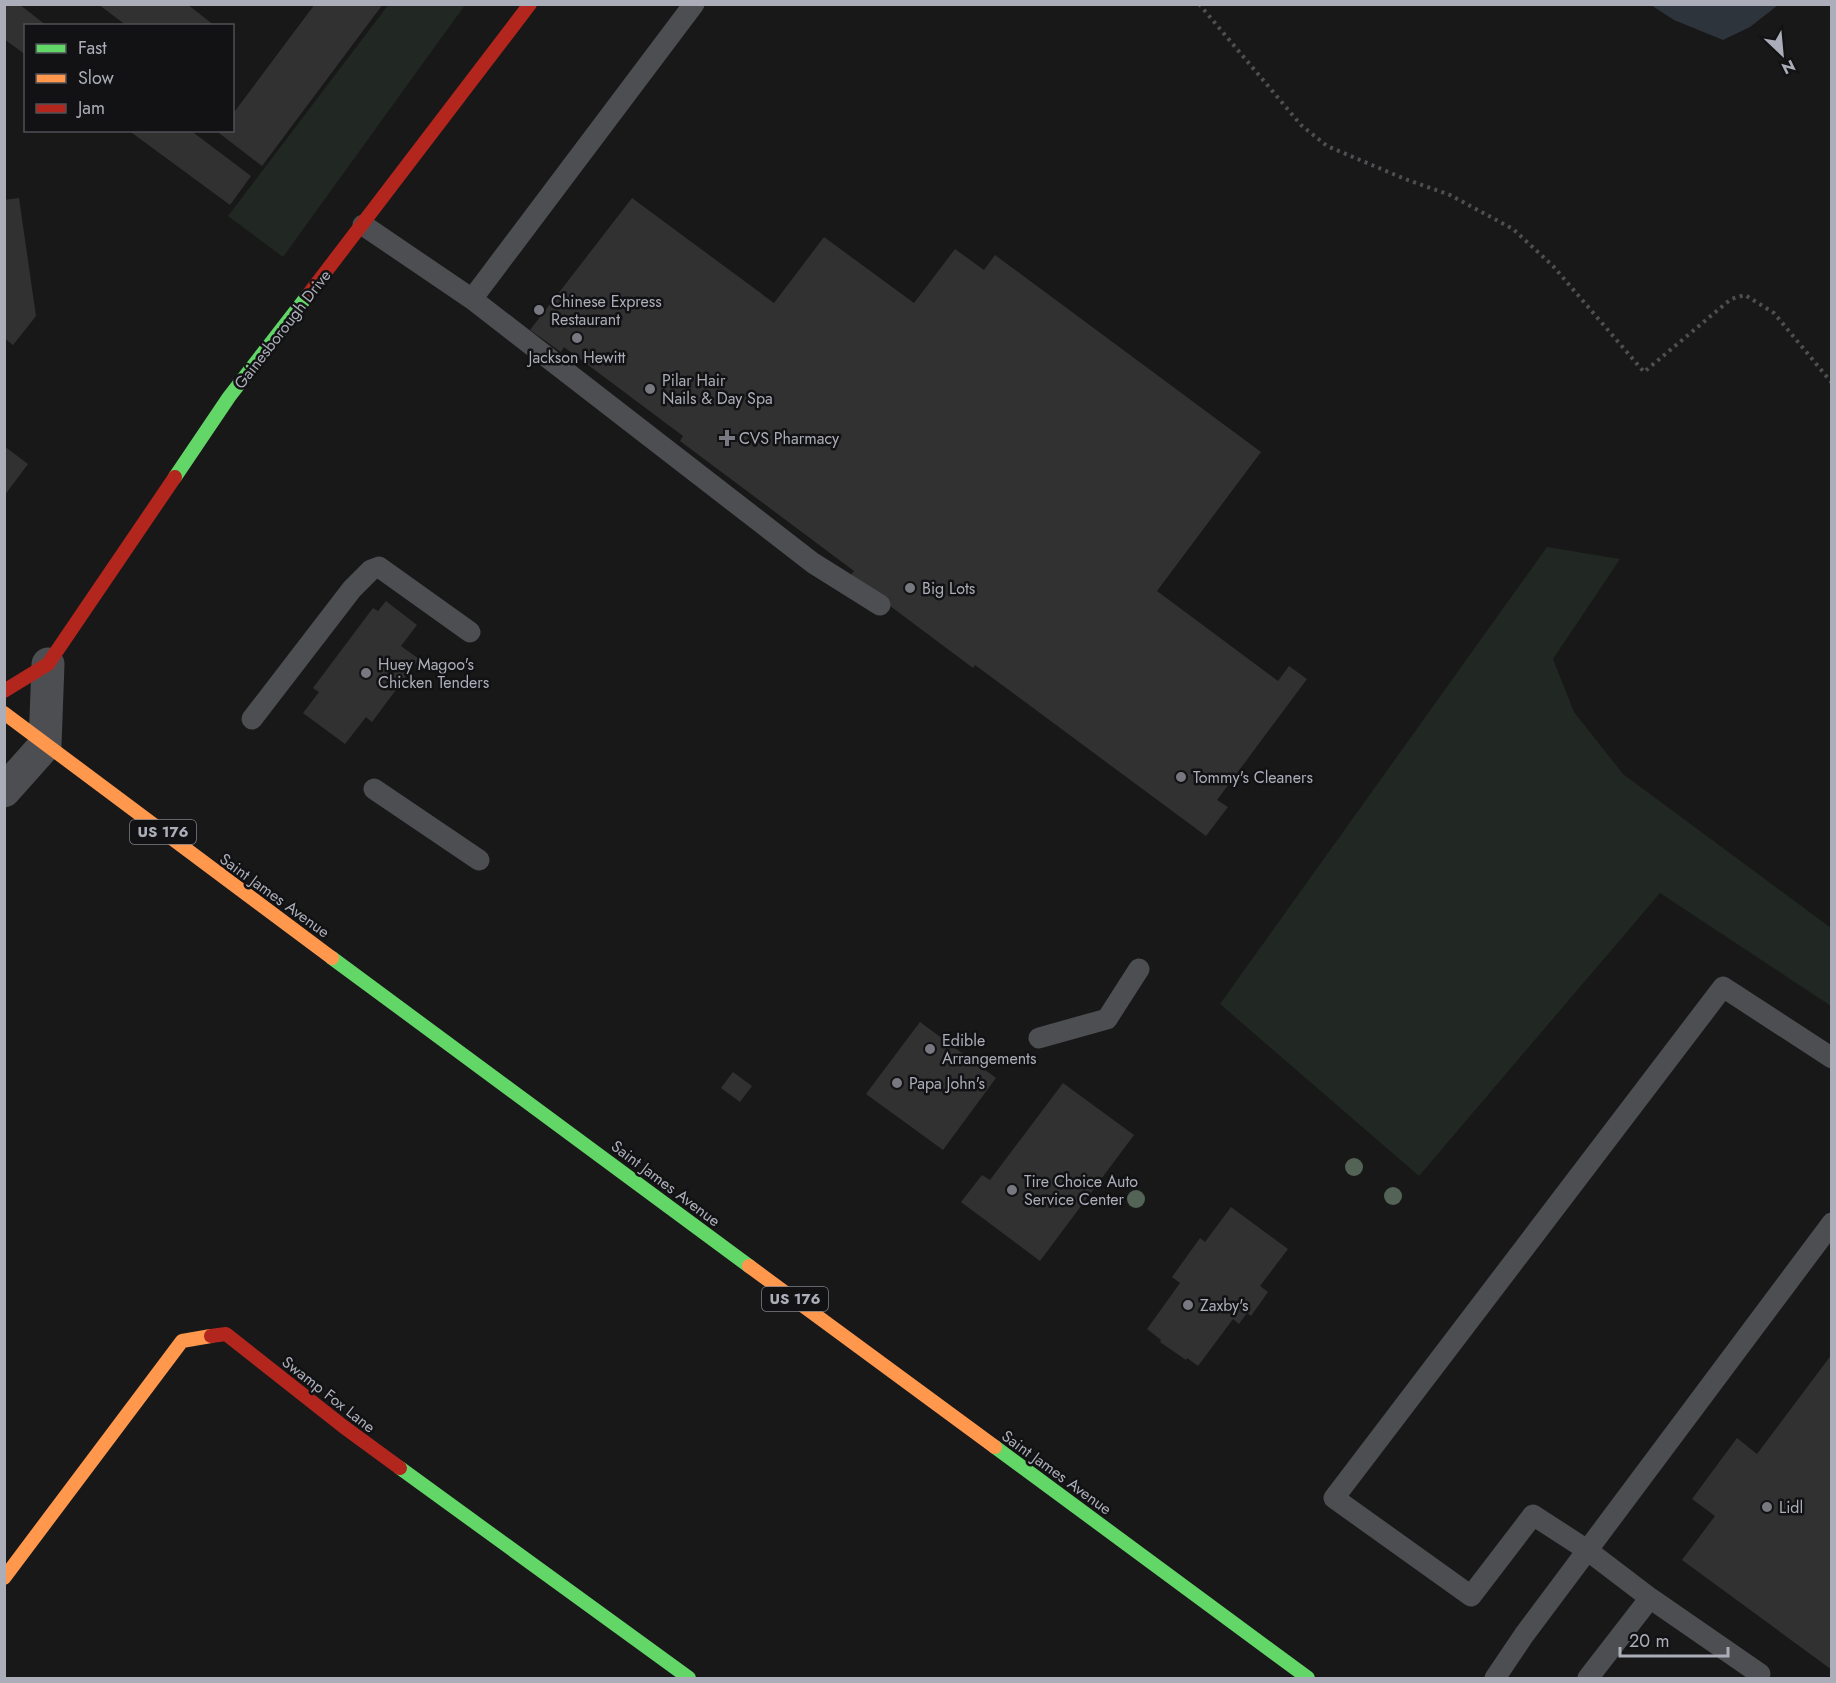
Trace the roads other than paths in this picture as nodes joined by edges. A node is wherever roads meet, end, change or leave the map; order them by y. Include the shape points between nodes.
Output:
1 (530, 4) edge
2 (694, 4) edge
3 (363, 225) junction
4 (472, 299) junction
5 (880, 605) dead end
6 (470, 632) dead end
7 (48, 664) junction
8 (4, 692) edge
9 (4, 713) edge
10 (252, 719) dead end
11 (45, 745) junction
12 (374, 789) dead end
13 (4, 791) edge
14 (478, 860) dead end
15 (1139, 969) dead end
16 (1039, 1038) dead end
17 (1832, 1058) edge
18 (1832, 1223) edge
19 (1587, 1550) junction
20 (4, 1578) edge
21 (1650, 1598) junction
22 (688, 1678) edge
23 (1308, 1678) edge
24 (1495, 1678) edge
25 (1588, 1678) edge
26 (1756, 1678) edge

1 - 3 street, Gainesborough Drive
2 - 4 lane
3 - 4 lane
3 - 7 street, Gainesborough Drive via 229,397
4 - 5 lane via 813,563
6 - 10 lane via 380,567 371,570
7 - 8 street, Gainesborough Drive
7 - 11 street
9 - 11 street, Saint James Avenue / US 176
11 - 13 street
11 - 23 street, Saint James Avenue / US 176
12 - 14 lane
15 - 16 lane via 1107,1019
17 - 19 lane via 1724,987 1334,1498 1472,1596 1533,1515
18 - 19 lane
19 - 21 lane
19 - 24 lane
20 - 22 street, Swamp Fox Lane via 182,1341 226,1334 344,1427
21 - 25 lane
21 - 26 lane via 1760,1674

